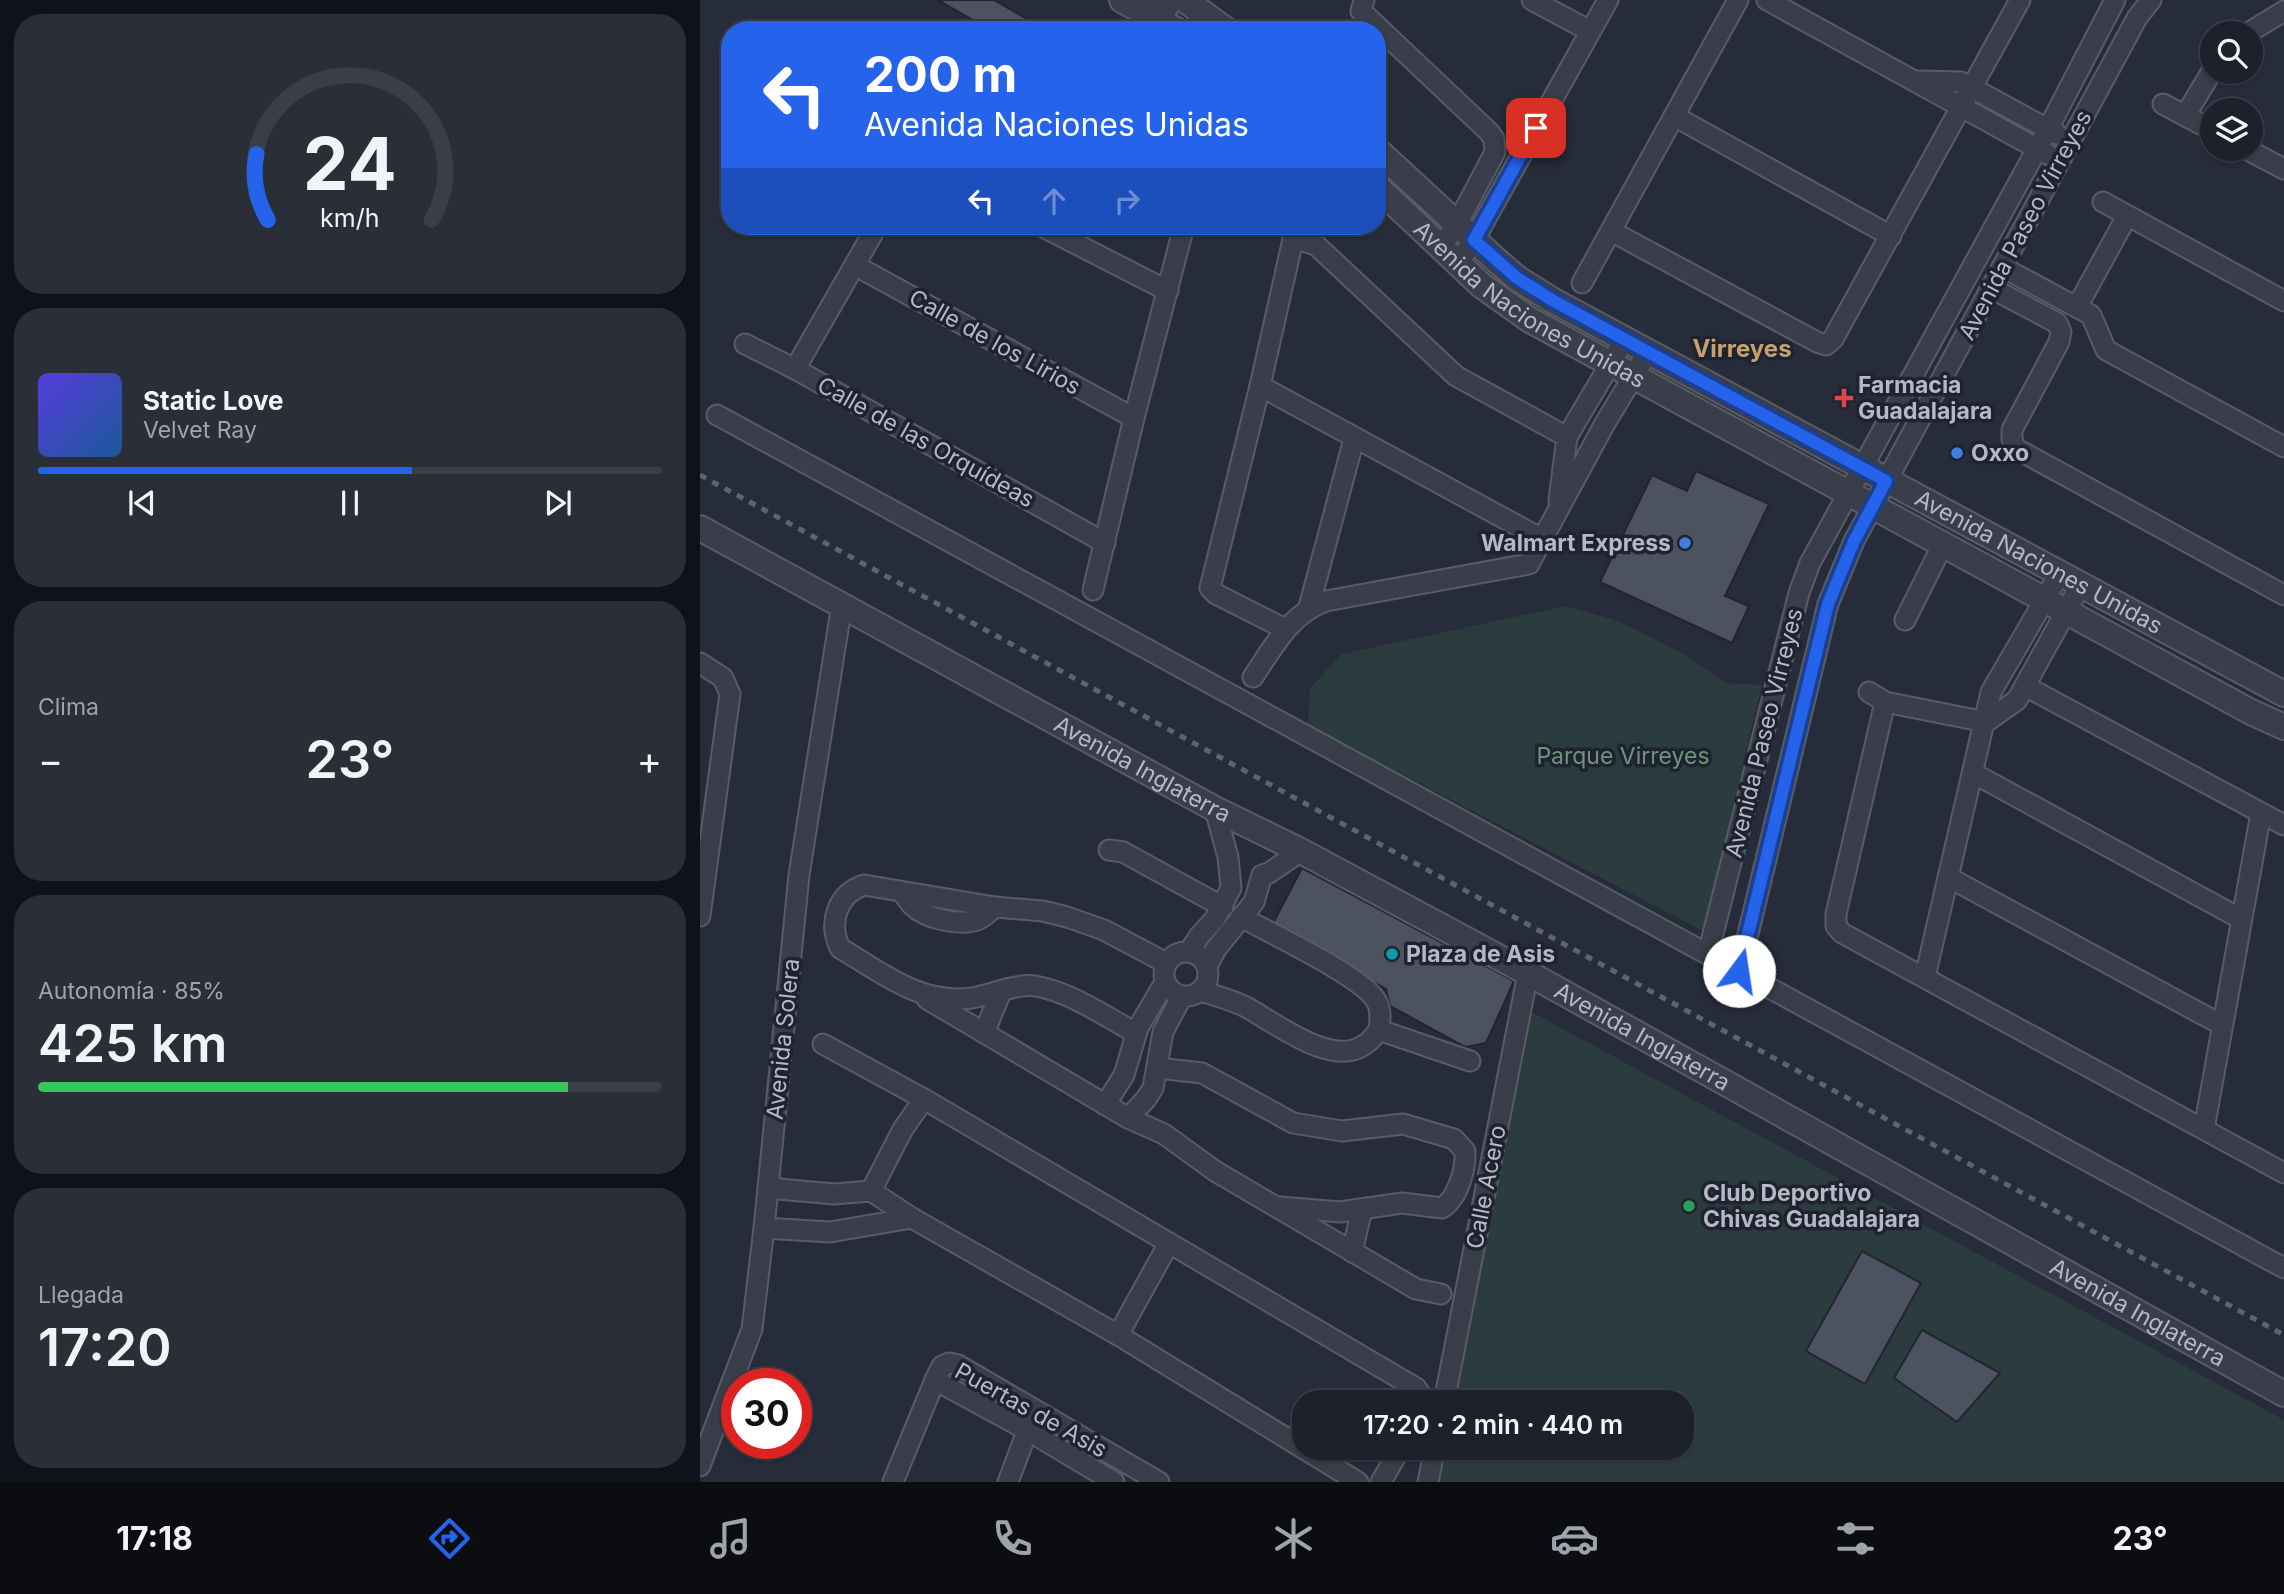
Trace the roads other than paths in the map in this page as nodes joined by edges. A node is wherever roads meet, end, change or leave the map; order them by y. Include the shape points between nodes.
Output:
1 (1122, 0) edge
2 (1185, 0) edge
3 (1364, 0) edge
4 (1532, 0) edge
5 (1608, 0) edge
6 (1738, 0) edge
7 (1767, 0) edge
8 (2020, 0) edge
9 (2115, 0) edge
10 (2151, 0) edge
11 (2284, 12) edge
12 (1157, 17) edge
13 (1214, 21) edge
14 (1372, 21) edge
15 (2263, 24) edge
16 (1590, 32) junction
17 (1386, 35) edge
18 (1918, 81) junction
19 (2204, 84) edge
20 (1972, 88) junction
21 (2163, 104) dead end
22 (1962, 108) junction
23 (1674, 116) junction
24 (2185, 116) junction
25 (2200, 124) edge
26 (2048, 129) junction
27 (2071, 141) junction
28 (2038, 149) junction
29 (1386, 158) edge
30 (2263, 158) edge
31 (2060, 161) junction
32 (2284, 169) edge
33 (1386, 196) edge
34 (2103, 202) dead end
35 (2127, 216) junction
36 (1611, 231) junction
37 (1465, 232) junction
38 (872, 235) edge
39 (1059, 235) edge
40 (1183, 235) edge
41 (1294, 235) edge
42 (1300, 235) edge
43 (1891, 236) junction
44 (1449, 255) junction
45 (856, 266) junction
46 (1996, 278) junction
47 (1582, 284) dead end
48 (1168, 291) junction
49 (2284, 301) edge
50 (2077, 307) junction
51 (1625, 339) junction
52 (745, 344) dead end
53 (1648, 352) junction
54 (1611, 363) junction
55 (795, 369) junction
56 (1633, 376) junction
57 (1260, 386) junction
58 (718, 415) dead end
59 (1134, 418) junction
60 (1567, 437) junction
61 (1354, 439) junction
62 (2284, 447) edge
63 (1861, 467) junction
64 (1886, 481) junction
65 (1847, 492) junction
66 (1873, 506) junction
67 (1558, 511) junction
68 (700, 528) edge
69 (1542, 539) junction
70 (1105, 543) junction
71 (1943, 544) junction
72 (2070, 580) junction
73 (1093, 590) dead end
74 (2284, 595) edge
75 (842, 604) junction
76 (2056, 606) junction
77 (1309, 607) junction
78 (1905, 620) dead end
79 (1286, 629) junction
80 (700, 663) edge
81 (1253, 677) dead end
82 (2025, 685) junction
83 (2284, 694) edge
84 (1986, 722) junction
85 (2284, 727) edge
86 (1764, 735) junction
87 (1794, 742) junction
88 (1973, 773) junction
89 (1215, 809) junction
90 (2261, 813) junction
91 (2284, 825) edge
92 (1109, 850) dead end
93 (1301, 851) junction
94 (1228, 861) junction
95 (703, 866) edge
96 (1262, 875) junction
97 (1948, 877) junction
98 (1223, 907) junction
99 (700, 916) edge
100 (1241, 917) junction
101 (2241, 919) junction
102 (1189, 952) junction
103 (1709, 954) junction
104 (1207, 966) junction
105 (1739, 971) junction
106 (1528, 972) junction
107 (1166, 973) junction
108 (1925, 976) junction
109 (1001, 992) junction
110 (917, 993) junction
111 (1191, 993) junction
112 (2222, 1025) junction
113 (1379, 1030) junction
114 (984, 1033) junction
115 (1136, 1033) junction
116 (823, 1044) dead end
117 (1471, 1061) dead end
118 (1158, 1068) junction
119 (924, 1099) junction
120 (1105, 1105) junction
121 (1128, 1118) junction
122 (2204, 1129) junction
123 (2284, 1173) edge
124 (768, 1188) junction
125 (871, 1191) junction
126 (1276, 1206) junction
127 (1362, 1209) junction
128 (912, 1218) junction
129 (764, 1228) junction
130 (1169, 1243) junction
131 (1353, 1252) junction
132 (2284, 1268) edge
133 (1441, 1294) dead end
134 (1118, 1335) junction
135 (936, 1380) junction
136 (1417, 1390) edge
137 (1446, 1390) edge
138 (2284, 1394) edge
139 (1036, 1410) junction
140 (1027, 1430) junction
141 (1394, 1460) edge
142 (1433, 1460) edge
143 (700, 1466) edge
144 (1129, 1474) edge
145 (892, 1482) edge
146 (1008, 1482) edge
147 (1114, 1482) edge
148 (1159, 1482) edge
149 (1358, 1482) edge
150 (1381, 1482) edge
151 (1429, 1482) edge

1 - 12 street
2 - 13 street
3 - 14 street via 1361,11
4 - 16 street
5 - 16 street
6 - 23 street
7 - 18 street
8 - 20 street
9 - 26 street, Avenida Paseo Virreyes
10 - 27 street, Avenida Paseo Virreyes
11 - 15 street
16 - 37 street
17 - 37 street via 1494,139 1495,152
18 - 20 street via 1961,82
18 - 22 street
19 - 24 street
20 - 22 street
20 - 26 street
21 - 24 street
22 - 28 street
22 - 43 street
23 - 36 street
23 - 43 street
24 - 25 street
26 - 27 street
26 - 28 street, Avenida Paseo Virreyes
27 - 31 street, Avenida Paseo Virreyes
28 - 31 street
28 - 63 street, Avenida Paseo Virreyes
29 - 37 street, Avenida Naciones Unidas
30 - 32 street
31 - 46 street, Avenida Paseo Virreyes
33 - 44 street, Avenida Naciones Unidas
34 - 35 street
35 - 49 street
35 - 50 street
36 - 43 street via 1826,345
36 - 47 street
37 - 44 street
37 - 51 street, Avenida Naciones Unidas via 1517,278
38 - 45 street
39 - 48 street
40 - 48 street
41 - 57 street
42 - 60 street via 1456,376
44 - 54 street, Avenida Naciones Unidas via 1530,320
45 - 55 street
45 - 59 street, Calle de los Lirios
46 - 50 street
46 - 64 street, Avenida Paseo Virreyes
46 - 74 street via 2027,298 2036,312 2057,323 2061,332 2012,430 2015,448
48 - 59 street
50 - 62 street via 2091,315 2106,350
51 - 53 street, Avenida Naciones Unidas
51 - 54 street
52 - 55 street, Calle de las Orquídeas
53 - 56 street
53 - 63 street, Avenida Naciones Unidas
54 - 56 street, Avenida Naciones Unidas
54 - 60 street
55 - 70 street, Calle de las Orquídeas
56 - 65 street, Avenida Naciones Unidas
56 - 67 street
57 - 61 street
57 - 79 street via 1210,588
58 - 103 street
59 - 70 street
60 - 67 street
61 - 69 street
61 - 77 street
63 - 64 street, Avenida Naciones Unidas
63 - 65 street, Avenida Paseo Virreyes
64 - 66 street, Avenida Paseo Virreyes
64 - 72 street, Avenida Naciones Unidas
65 - 66 street, Avenida Naciones Unidas
65 - 86 street, Avenida Paseo Virreyes via 1799,593
66 - 71 street, Avenida Naciones Unidas
66 - 87 street, Avenida Paseo Virreyes via 1828,604
67 - 69 street
68 - 75 street, Avenida Inglaterra
69 - 77 street via 1529,564
70 - 73 street
71 - 76 street, Avenida Naciones Unidas
71 - 78 street
72 - 76 street
72 - 83 street, Avenida Naciones Unidas
75 - 89 street, Avenida Inglaterra
75 - 124 street, Avenida Solera via 799,875
76 - 82 street
76 - 84 street via 1991,692
76 - 85 street, Avenida Naciones Unidas
77 - 79 street
79 - 81 street
80 - 95 street via 723,678 730,694
82 - 84 street via 2017,700
82 - 90 street
84 - 88 street
84 - 108 street via 1877,697 1836,926
86 - 87 street
86 - 103 street, Avenida Paseo Virreyes
87 - 105 street, Avenida Paseo Virreyes
88 - 97 street
88 - 101 street
89 - 93 street, Avenida Inglaterra
89 - 94 street
90 - 91 street
90 - 101 street
92 - 98 street via 1123,852
93 - 96 street
93 - 106 street, Avenida Inglaterra
94 - 96 street
94 - 98 street via 1231,888
95 - 99 street
96 - 100 street via 1254,902
97 - 108 street
97 - 112 street
98 - 102 street
100 - 104 street
100 - 113 street via 1353,979 1375,998
101 - 112 street
102 - 104 street
102 - 107 street via 1180,953
103 - 105 street
104 - 111 street via 1208,975
105 - 132 street
106 - 137 street, Calle Acero
106 - 138 street, Avenida Inglaterra
107 - 110 street via 1104,930 1068,916 995,907 978,920 949,920 913,907 903,893 864,885 854,889 841,900 836,913 834,935 840,948
107 - 111 street via 1172,991
107 - 115 street
108 - 122 street
109 - 110 street via 970,998
109 - 114 street
109 - 115 street via 1031,985 1061,992
110 - 114 street
111 - 113 street via 1244,1006 1321,1048 1363,1047
111 - 118 street via 1163,1032
112 - 122 street
113 - 117 street
114 - 120 street
115 - 120 street via 1124,1075
116 - 119 street
118 - 121 street via 1151,1092
118 - 127 street via 1202,1073 1293,1123 1342,1131 1403,1124 1454,1139 1465,1151 1454,1199 1442,1208 1402,1203
119 - 125 street
119 - 130 street
120 - 121 street
121 - 126 street via 1164,1135
122 - 123 street
124 - 125 street via 834,1194
124 - 129 street, Avenida Solera
125 - 128 street
126 - 127 street via 1340,1212
126 - 131 street
127 - 131 street
128 - 129 street via 831,1232
128 - 134 street
129 - 143 street, Avenida Solera via 752,1329
130 - 134 street
130 - 136 street
131 - 133 street via 1416,1289
134 - 149 street
135 - 139 street, Puertas de Asis via 942,1366 958,1365
135 - 140 street, Puertas de Asis
135 - 145 street, Puertas de Asis
139 - 140 street
139 - 144 street, Puertas de Asis
140 - 146 street
140 - 147 street, Puertas de Asis
141 - 150 street
142 - 151 street
144 - 148 street, Puertas de Asis

